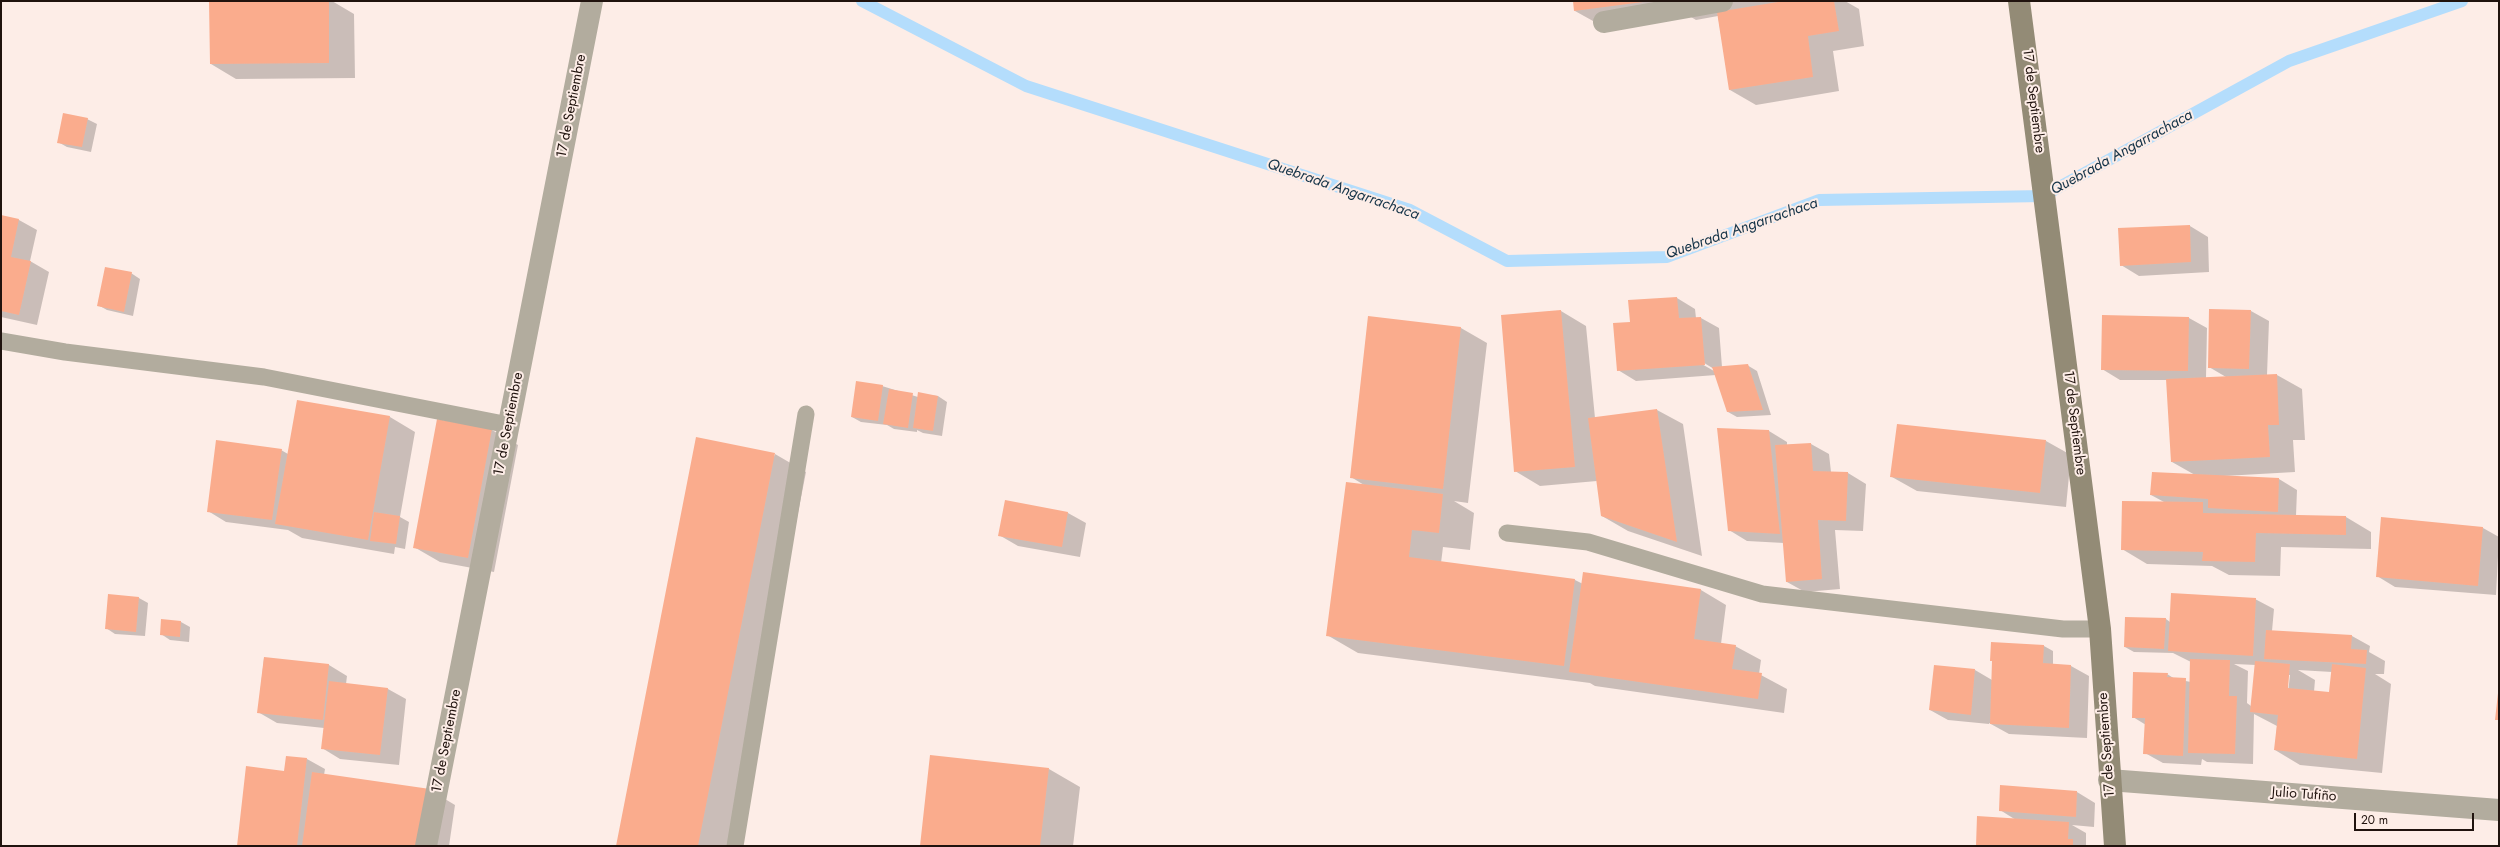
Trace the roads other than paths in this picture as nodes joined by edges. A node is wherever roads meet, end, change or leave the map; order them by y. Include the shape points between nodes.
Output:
1 (592, 1) edge
2 (1722, 1) edge
3 (2020, 1) edge
4 (1604, 22) dead end
5 (1, 341) edge
6 (806, 414) dead end
7 (509, 425) junction
8 (1507, 533) dead end
9 (2100, 629) junction
10 (2109, 780) junction
11 (2499, 810) edge
12 (426, 846) edge
13 (735, 846) edge
14 (2115, 846) edge

1 - 7 street, 17 de Septiembre
2 - 4 street
3 - 9 street, 17 de Septiembre
5 - 7 lane via 66,352 264,377
6 - 13 lane
7 - 12 street, 17 de Septiembre
8 - 9 lane via 1588,542 1762,594 2063,629
9 - 10 street, 17 de Septiembre
10 - 11 street, Julio Tufiño
10 - 14 street, 17 de Septiembre

